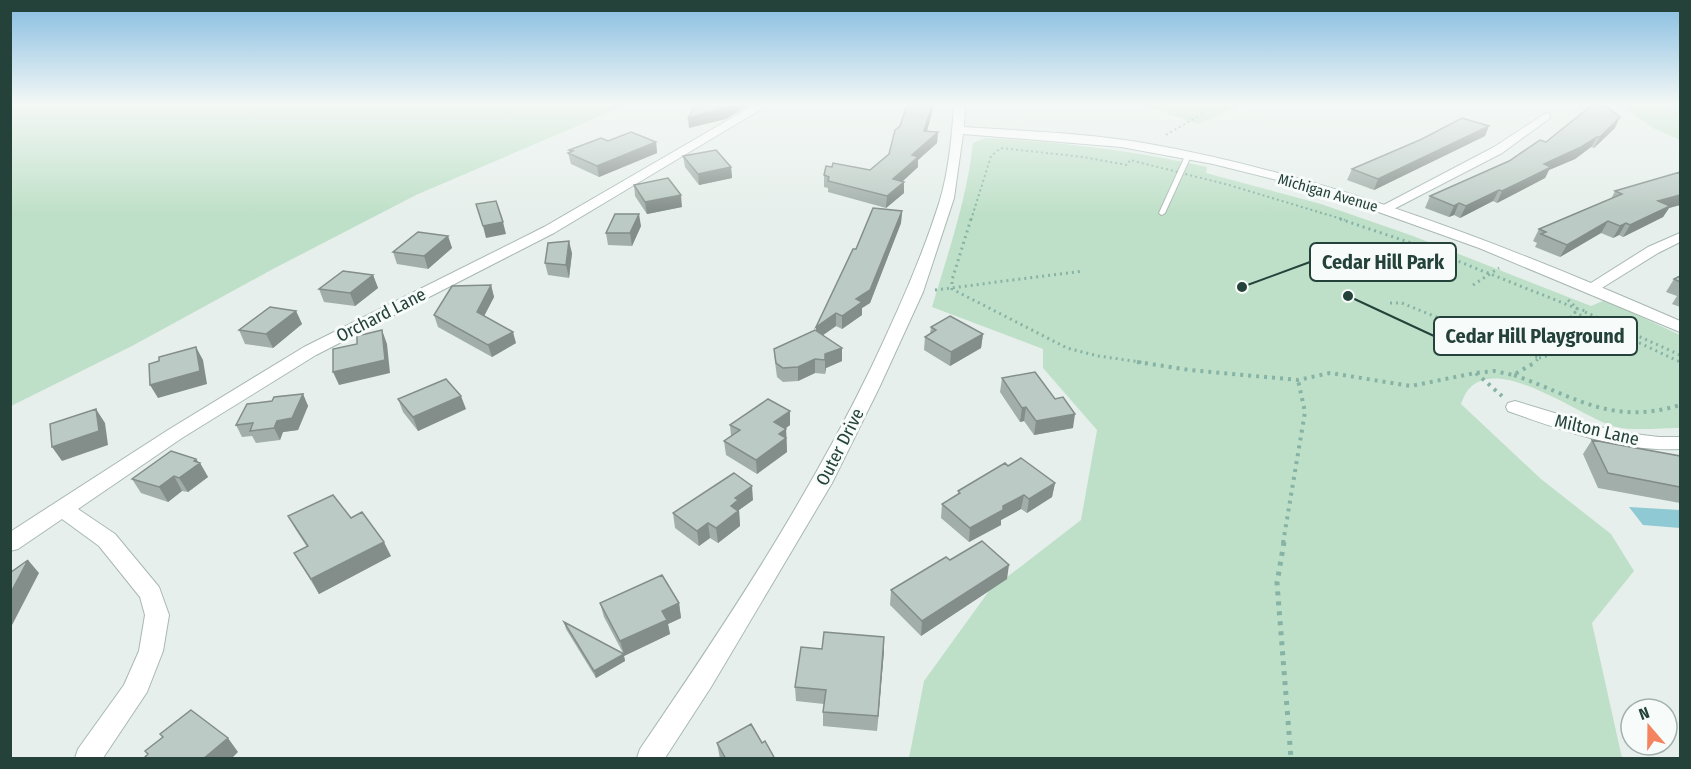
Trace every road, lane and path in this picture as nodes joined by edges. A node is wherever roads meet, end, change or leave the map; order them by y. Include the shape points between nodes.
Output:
1 (702, 141) edge
2 (956, 141) edge
3 (1100, 141) edge
4 (1155, 141) edge
5 (1511, 141) edge
6 (1145, 147) junction
7 (1188, 156) junction
8 (1180, 172) junction
9 (1383, 209) junction
10 (1162, 213) dead end
11 (1680, 237) edge
12 (1499, 268) dead end
13 (1083, 271) dead end
14 (1491, 273) junction
15 (1473, 285) dead end
16 (917, 288) junction
17 (1591, 288) junction
18 (952, 289) junction
19 (1390, 303) dead end
20 (1574, 312) junction
21 (1585, 312) dead end
22 (1680, 327) edge
23 (1555, 335) junction
24 (1500, 343) junction
25 (1592, 352) dead end
26 (1680, 355) edge
27 (1539, 358) junction
28 (1680, 362) edge
29 (1475, 373) junction
30 (1513, 375) junction
31 (1298, 380) junction
32 (1680, 405) edge
33 (1515, 407) joint
34 (1680, 442) edge
35 (63, 509) junction
36 (10, 543) edge
37 (88, 759) edge
38 (650, 759) edge
39 (1291, 759) edge

1 - 35 street, Orchard Lane via 549,230 310,351
2 - 16 street, Outer Drive via 947,198
3 - 6 street, Michigan Avenue
4 - 6 path
5 - 9 street
6 - 7 street, Michigan Avenue
7 - 8 lane
7 - 9 street, Michigan Avenue
8 - 10 lane
8 - 14 path via 1318,211
8 - 18 path via 1130,160 1127,165 1012,148 994,151
9 - 17 street, Michigan Avenue
11 - 17 street
12 - 14 path
13 - 18 path
14 - 15 path
14 - 20 path via 1578,309
16 - 18 path
16 - 38 street, Outer Drive via 822,483
17 - 22 street, Michigan Avenue
18 - 31 path via 1067,348 1190,370
19 - 24 path via 1402,303
20 - 23 path
20 - 28 path
21 - 26 path
23 - 24 path via 1528,324
23 - 25 path
23 - 27 path via 1558,345
24 - 27 path
27 - 30 path
29 - 30 path
29 - 31 path via 1411,386 1330,373
29 - 33 path
30 - 32 path via 1581,403 1622,414
31 - 39 path via 1305,412 1277,583
33 - 34 street, Milton Lane via 1612,436 1662,444
35 - 36 street, Orchard Lane
35 - 37 street via 107,540 151,594 157,615 151,651 134,692

